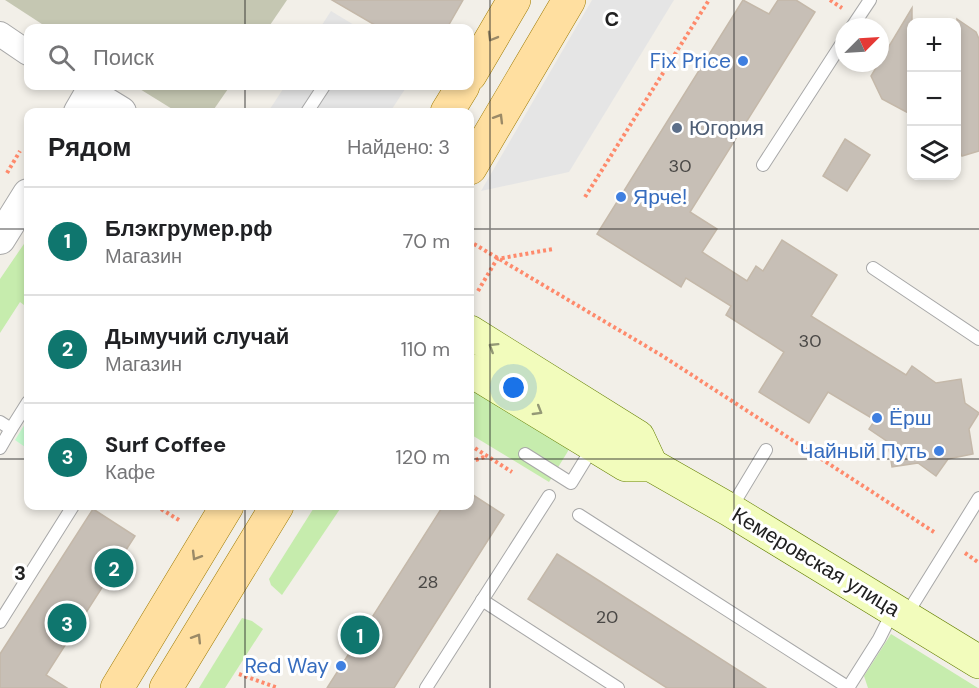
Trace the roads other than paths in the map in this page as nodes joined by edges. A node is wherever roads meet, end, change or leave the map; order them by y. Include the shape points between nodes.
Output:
1 (514, 0) edge
2 (569, 0) edge
3 (870, 0) edge
4 (858, 18) edge
5 (0, 34) edge
6 (24, 49) edge
7 (835, 54) edge
8 (474, 68) edge
9 (321, 90) edge
10 (461, 90) edge
11 (83, 97) edge
12 (111, 108) edge
13 (310, 108) edge
14 (449, 108) edge
15 (474, 161) edge
16 (763, 165) dead end
17 (24, 207) edge
18 (0, 239) edge
19 (873, 268) dead end
20 (474, 334) edge
21 (979, 339) edge
22 (474, 372) edge
23 (24, 408) edge
24 (0, 422) edge
25 (11, 429) junction
26 (594, 445) junction
27 (0, 448) edge
28 (766, 450) dead end
29 (525, 454) dead end
30 (651, 465) junction
31 (549, 495) dead end
32 (979, 498) edge
33 (70, 510) edge
34 (225, 510) edge
35 (275, 510) edge
36 (730, 510) junction
37 (579, 515) dead end
38 (482, 600) junction
39 (899, 613) junction
40 (0, 622) edge
41 (979, 662) edge
42 (117, 688) edge
43 (166, 688) edge
44 (426, 688) edge
45 (618, 688) edge
46 (848, 688) edge

1 -> 8 main road
15 -> 2 main road
3 - 4 lane
5 - 6 street
7 - 16 lane
9 - 13 lane
10 - 14 main road
11 - 12 street
17 - 18 street
19 - 21 lane
30 -> 20 main road via 638,437
22 -> 26 main road, Кемеровская улица
23 - 25 lane
24 - 25 lane
25 - 27 lane
26 - 29 lane via 571,483
26 - 30 main road, Кемеровская улица via 626,465
28 - 36 lane
30 - 36 main road, Кемеровская улица
31 - 38 lane
32 - 39 lane
33 - 40 lane
34 -> 42 main road
43 -> 35 main road
36 - 39 main road, Кемеровская улица
37 - 46 lane
38 - 44 lane
38 - 45 lane
39 - 41 main road, Кемеровская улица
39 - 46 lane

